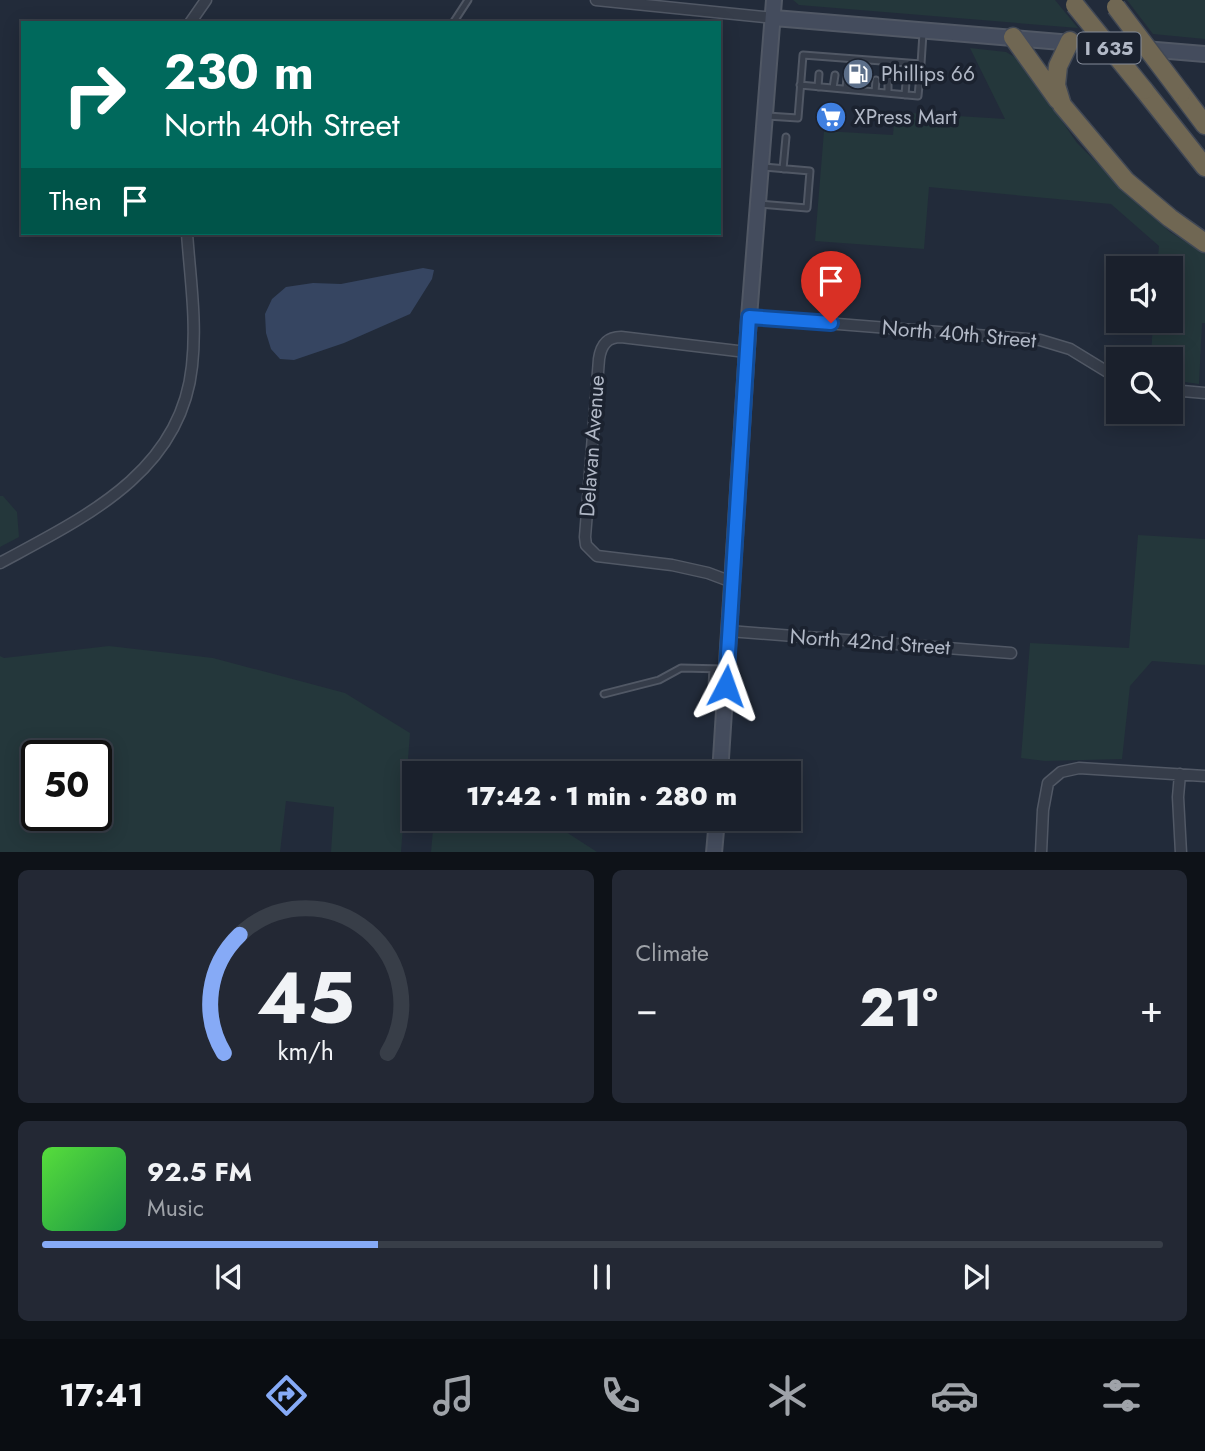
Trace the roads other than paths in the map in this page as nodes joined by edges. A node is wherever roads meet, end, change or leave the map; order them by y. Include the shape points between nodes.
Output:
1 (206, 0) edge
2 (468, 0) edge
3 (596, 0) edge
4 (774, 0) edge
5 (628, 2) edge
6 (1073, 3) edge
7 (1113, 4) edge
8 (774, 18) junction
9 (191, 21) edge
10 (454, 21) edge
11 (923, 30) junction
12 (1013, 37) junction
13 (1070, 41) junction
14 (1205, 54) edge
15 (878, 61) junction
16 (908, 63) junction
17 (921, 64) junction
18 (877, 68) dead end
19 (907, 71) dead end
20 (820, 74) dead end
21 (835, 75) dead end
22 (847, 77) dead end
23 (862, 78) dead end
24 (876, 80) dead end
25 (888, 81) dead end
26 (906, 82) dead end
27 (800, 85) junction
28 (818, 86) junction
29 (834, 88) junction
30 (846, 89) junction
31 (861, 90) junction
32 (875, 92) junction
33 (888, 93) junction
34 (905, 95) junction
35 (1062, 105) junction
36 (765, 116) junction
37 (1205, 125) edge
38 (786, 137) dead end
39 (761, 167) junction
40 (1205, 167) edge
41 (783, 169) junction
42 (758, 204) junction
43 (187, 235) edge
44 (1205, 243) edge
45 (749, 317) junction
46 (746, 352) junction
47 (1106, 371) edge
48 (1183, 391) edge
49 (1205, 393) edge
50 (0, 563) edge
51 (732, 582) junction
52 (729, 631) junction
53 (1011, 653) dead end
54 (720, 669) junction
55 (604, 694) dead end
56 (721, 761) edge
57 (1180, 774) junction
58 (1205, 776) edge
59 (715, 831) edge
60 (714, 852) edge
61 (1041, 852) edge
62 (1181, 852) edge

1 - 9 street
2 - 10 lane
3 - 5 street
4 - 8 main road
5 - 8 street
6 - 40 highway, I 635, bridge
7 - 37 highway, I 635, bridge
8 - 11 main road
8 - 36 main road
11 - 12 main road
11 - 17 lane
12 - 13 main road
12 - 35 highway
13 - 14 main road
13 - 35 highway via 1058,66 1056,85
15 - 16 lane
15 - 18 lane
15 - 27 lane via 821,60 803,55
16 - 17 lane
16 - 19 lane
17 - 34 lane via 918,96
20 - 28 lane
21 - 29 lane
22 - 30 lane
23 - 31 lane
24 - 32 lane
25 - 33 lane
26 - 34 lane
27 - 28 lane
27 - 36 lane via 798,118
28 - 29 lane
29 - 30 lane
30 - 31 lane
31 - 32 lane
32 - 33 lane
33 - 34 lane
35 - 44 highway via 1126,181
36 - 39 main road
38 - 41 lane
39 - 41 lane
39 - 42 main road
41 - 42 lane via 810,171 807,208
42 - 45 main road
43 - 50 street via 194,321 192,366 175,425 150,461 108,501
45 - 46 main road
45 - 47 street, North 40th Street via 1040,340 1070,349
46 - 51 main road
46 - 51 street, Delavan Avenue via 621,337 605,342 599,359 585,537 589,550 597,556 673,565
48 - 49 street
51 - 52 main road
52 - 53 street, North 42nd Street
52 - 54 main road
54 - 55 lane via 681,668 659,680
54 - 56 main road via 724,702
57 - 58 street
57 - 61 street via 1079,768 1061,772 1048,783
57 - 62 street
59 - 60 main road

